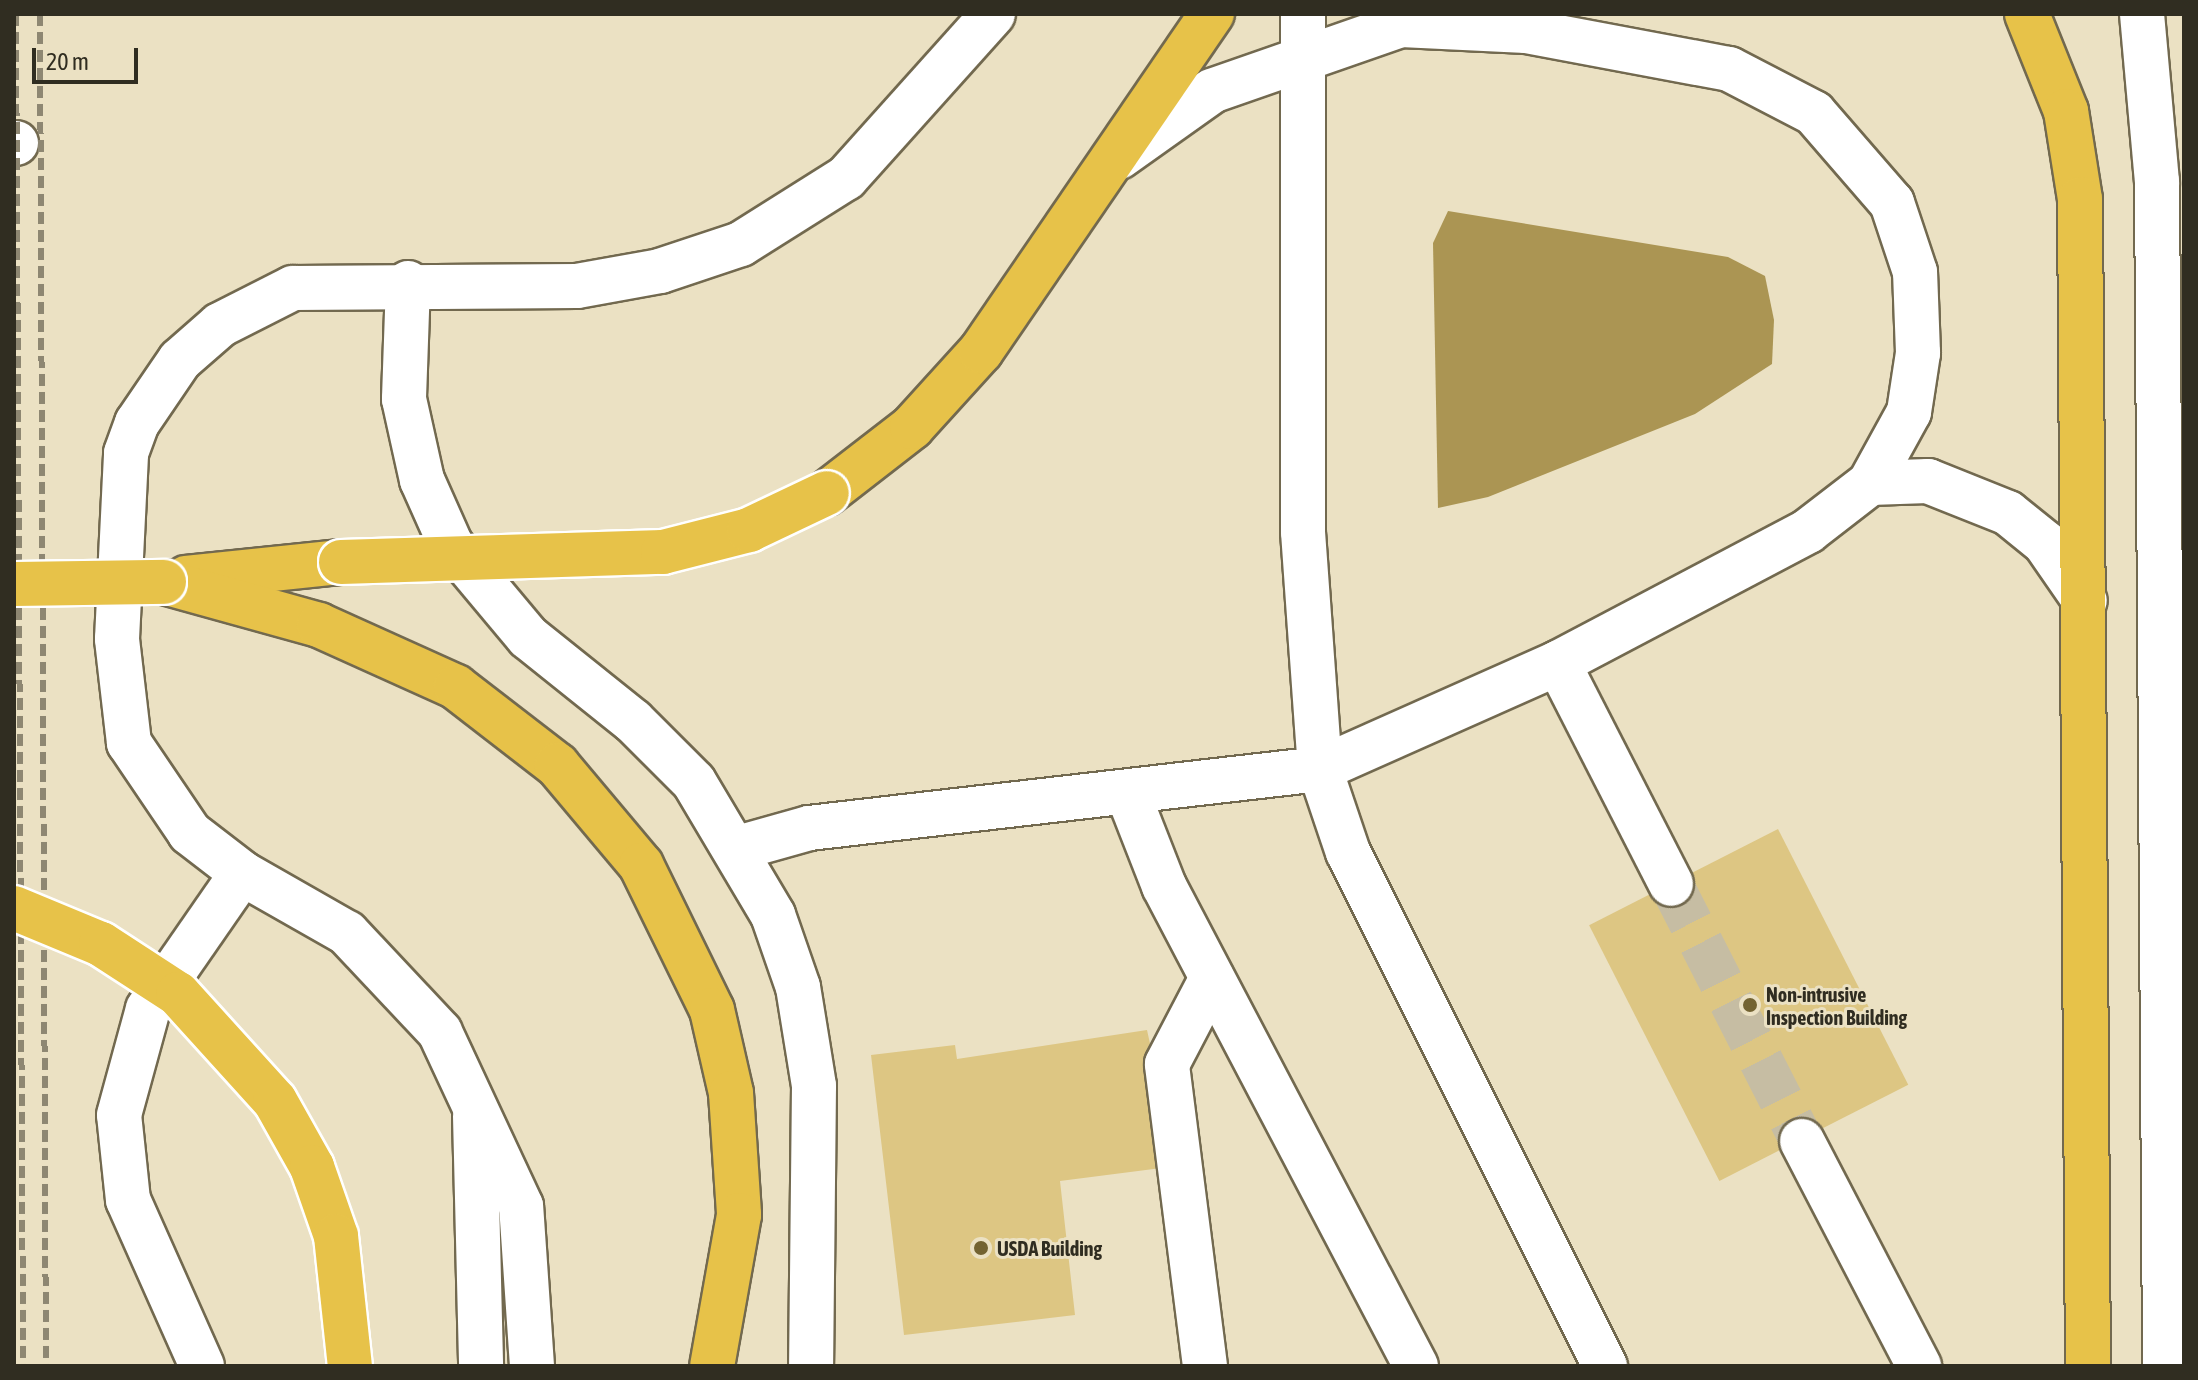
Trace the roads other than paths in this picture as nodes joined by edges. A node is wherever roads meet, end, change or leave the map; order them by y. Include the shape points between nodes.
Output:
1 (993, 14) edge
2 (1212, 14) edge
3 (2027, 14) edge
4 (2142, 14) edge
5 (1302, 35) edge
6 (1106, 170) junction
7 (408, 283) junction
8 (1870, 483) junction
9 (164, 582) junction
10 (14, 584) edge
11 (2085, 601) junction
12 (1558, 663) junction
13 (1320, 769) junction
14 (1128, 794) junction
15 (738, 848) junction
16 (242, 873) junction
17 (1671, 884) tunnel mouth
18 (14, 908) edge
19 (1212, 978) junction
20 (474, 1094) junction
21 (1802, 1141) tunnel mouth
22 (202, 1366) edge
23 (350, 1366) edge
24 (481, 1366) edge
25 (532, 1366) edge
26 (712, 1366) edge
27 (811, 1366) edge
28 (1205, 1366) edge
29 (1416, 1366) edge
30 (1605, 1366) edge
31 (1919, 1366) edge
32 (2088, 1366) edge
33 (2165, 1366) edge

1 - 7 lane via 846,178 741,244 673,267 577,286
2 - 6 highway
3 - 11 highway via 2057,83 2078,162
4 - 33 lane via 2157,181
5 - 6 lane via 1190,103
5 - 8 lane via 1401,25 1526,31 1699,60 1761,81 1814,113 1877,179 1915,272 1915,386 1900,437
5 - 13 lane via 1303,532
6 - 9 highway, bridge via 960,377 912,427 827,493 749,530 663,552 301,564
7 - 15 lane via 404,399 422,480 451,545 528,637 672,757
7 - 16 lane via 319,283 247,309 180,360 137,423 126,453 117,639 122,717 169,808
8 - 11 lane via 1928,481 2008,513 2045,543
8 - 12 lane via 1808,531
9 - 10 highway, bridge
9 - 26 highway via 364,642 475,700 596,806 673,918 712,1010 737,1135 738,1229
11 - 32 highway
12 - 13 lane
12 - 17 lane
13 - 14 lane
13 - 30 lane via 1348,852
14 - 15 lane via 809,828
14 - 19 lane via 1164,886
15 - 27 lane via 773,915 808,1037 817,1187
16 - 20 lane via 326,919 397,977 440,1032
16 - 22 lane via 148,1009 119,1115 128,1200
18 - 23 highway, bridge via 101,944 178,994 266,1090 312,1167 336,1236
19 - 28 lane via 1167,1064
19 - 29 lane
20 - 24 lane
20 - 25 lane via 521,1206
21 - 31 lane

